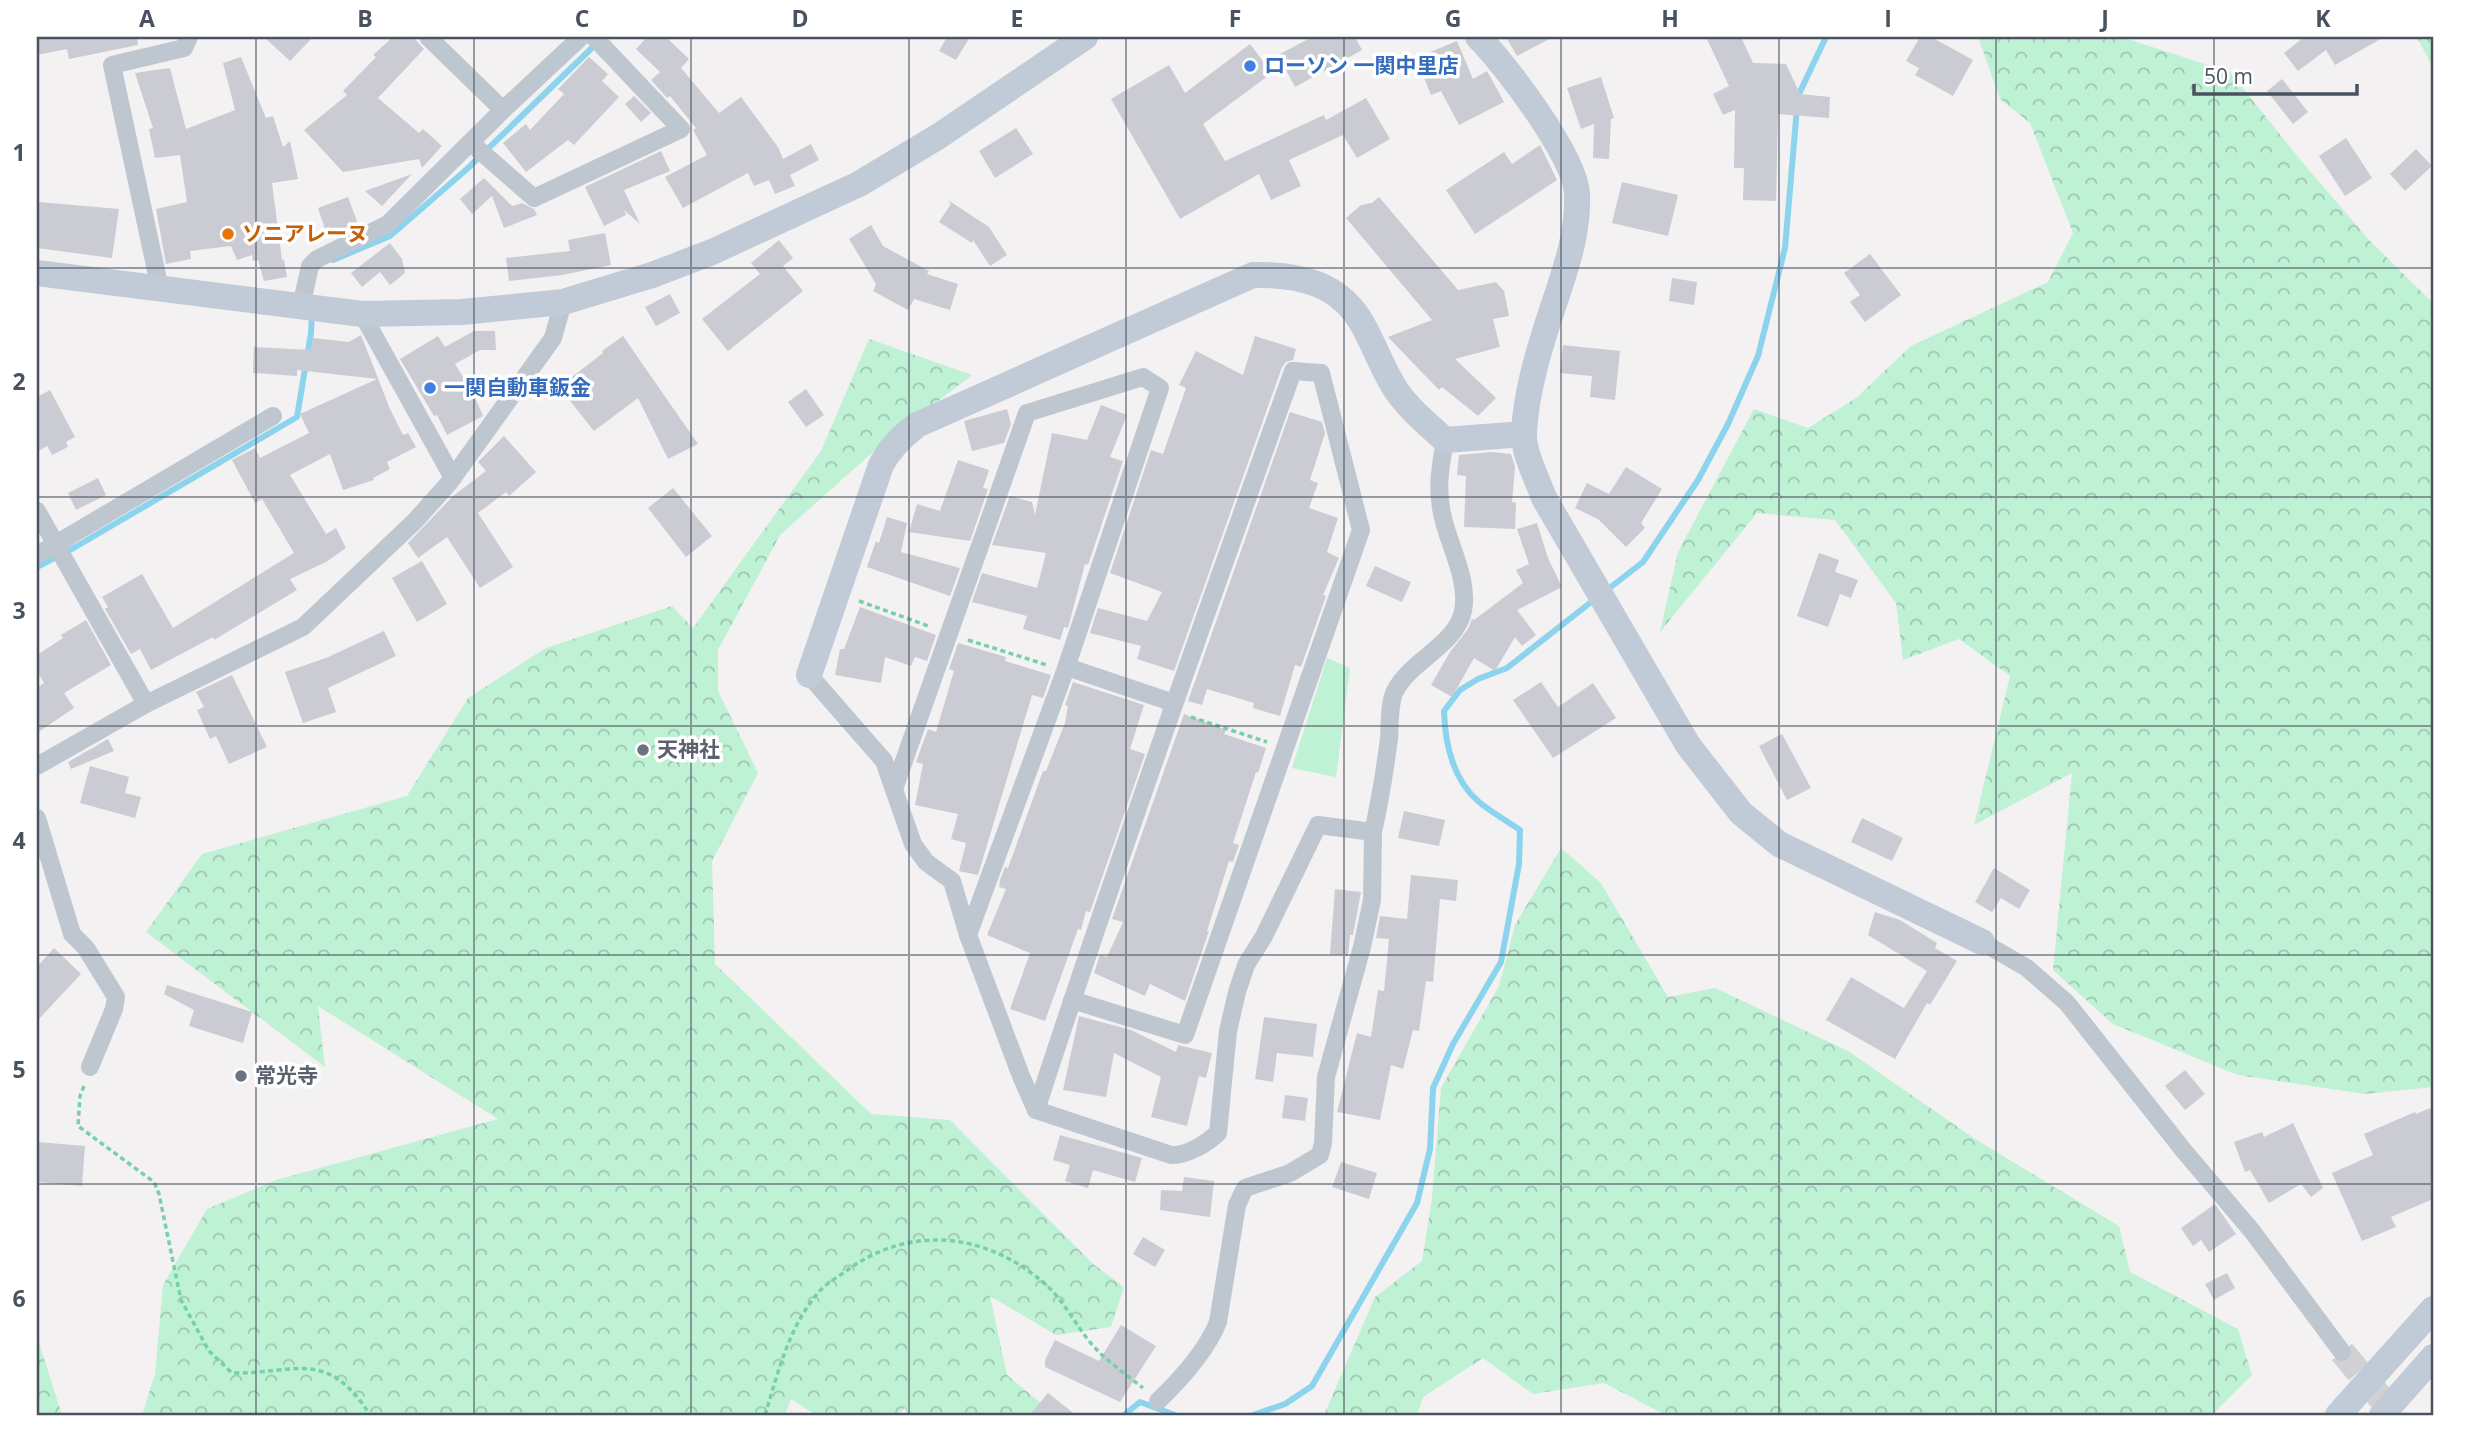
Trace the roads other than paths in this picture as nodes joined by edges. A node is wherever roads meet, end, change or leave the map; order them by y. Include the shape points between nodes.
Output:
1 (189, 37) edge
2 (428, 37) edge
3 (581, 37) edge
4 (594, 37) edge
5 (1085, 37) edge
6 (1479, 37) edge
7 (503, 110) junction
8 (471, 143) junction
9 (37, 273) edge
10 (160, 289) junction
11 (563, 302) junction
12 (302, 307) junction
13 (362, 314) junction
14 (274, 416) dead end
15 (1524, 434) junction
16 (1445, 440) junction
17 (453, 478) junction
18 (37, 511) edge
19 (56, 544) junction
20 (37, 555) edge
21 (1067, 667) junction
22 (809, 675) joint
23 (146, 704) junction
24 (1173, 707) junction
25 (37, 766) edge
26 (894, 789) junction
27 (37, 818) edge
28 (1373, 832) junction
29 (968, 935) junction
30 (1982, 942) joint
31 (1072, 1000) junction
32 (90, 1067) road end
33 (1037, 1110) junction
34 (2433, 1308) edge
35 (2342, 1352) tunnel mouth
36 (2433, 1357) edge
37 (1158, 1401) road end
38 (2338, 1415) edge
39 (2382, 1415) edge

1 - 10 street via 184,48 112,65
2 - 7 street
3 - 7 street
4 - 8 street via 681,129 534,198
5 - 11 street via 859,184 712,252
6 - 15 street via 1535,109 1565,157 1577,191 1575,231 1535,365
7 - 8 street
8 - 12 street via 388,224 317,259 310,266
9 - 10 street
10 - 12 street
11 - 13 street via 462,312
11 - 17 street via 553,338
12 - 13 street
13 - 17 street
14 - 19 street
15 - 16 street
15 - 30 street via 1544,498 1688,745 1741,813 1779,844
16 - 22 street via 1413,412 1395,388 1362,323 1336,295 1300,277 1253,275 917,425 902,437 881,465
16 - 28 street via 1438,483 1443,518 1463,584 1463,611 1456,629 1415,665 1395,692
17 - 23 street via 415,522 303,628
18 - 19 street
19 - 20 street
19 - 23 street
21 - 24 street
21 - 26 street via 1160,388 1143,377 1027,412
21 - 29 street
22 - 26 street via 884,761
23 - 25 street
24 - 31 street
24 - 31 street via 1293,371 1321,373 1362,530 1185,1035
26 - 29 street via 913,844 926,862 952,881
27 - 32 street via 72,934 116,997
28 - 33 street via 1318,825 1246,965 1228,1031 1218,1133 1210,1140 1171,1155
28 - 37 street via 1372,900 1326,1077 1320,1155 1290,1174 1245,1188 1237,1205 1214,1332 1179,1381
29 - 33 street
30 - 35 street via 2027,968 2067,1003 2252,1231
31 - 33 street
34 - 38 street
36 - 39 street

